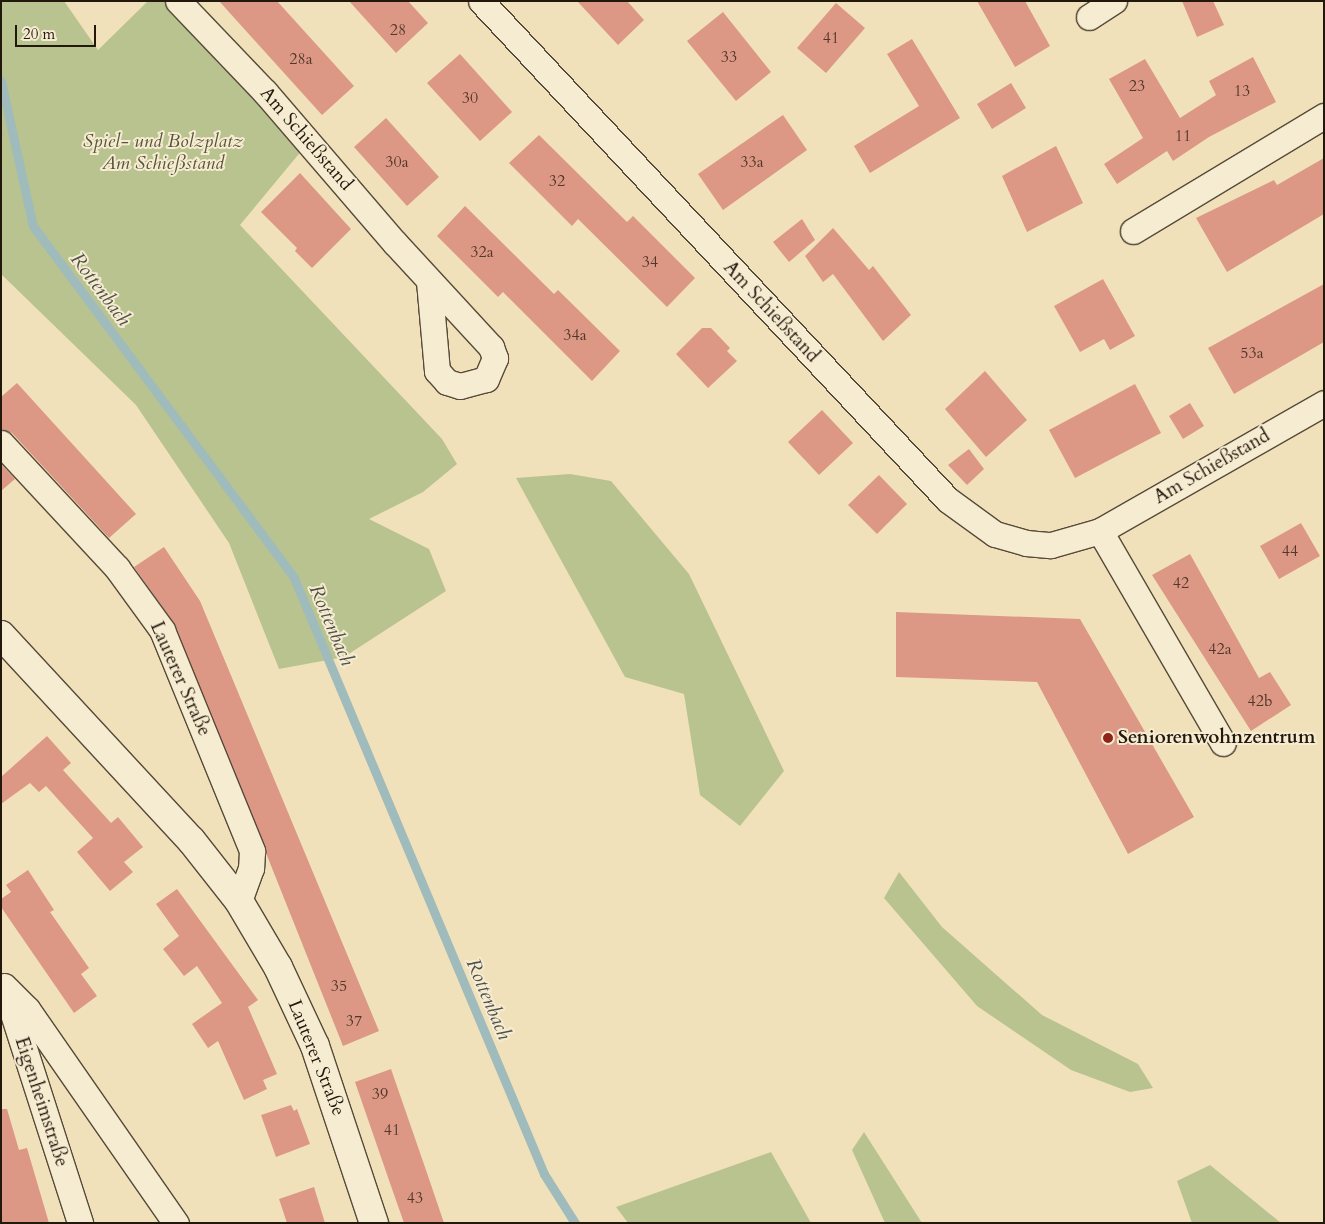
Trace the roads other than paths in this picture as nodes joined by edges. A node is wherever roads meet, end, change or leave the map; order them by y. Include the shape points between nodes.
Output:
1 (178, 1) edge
2 (481, 1) edge
3 (1114, 1) edge
4 (1089, 18) dead end
5 (1324, 116) edge
6 (1133, 232) dead end
7 (429, 281) dead end
8 (1324, 403) edge
9 (1, 443) edge
10 (1100, 531) junction
11 (1, 635) edge
12 (1223, 743) dead end
13 (239, 901) junction
14 (3, 983) edge
15 (80, 1223) edge
16 (176, 1223) edge
17 (374, 1223) edge

1 - 7 street, Am Schießstand via 266,92
2 - 10 street, Am Schießstand via 948,500 995,534 1026,544 1075,540
3 - 4 street
5 - 6 street
8 - 10 street, Am Schießstand
9 - 13 street, Lauterer Straße via 117,568 162,630 252,851 251,868
10 - 12 street
11 - 13 street, Lauterer Straße via 191,840
13 - 17 street, Lauterer Straße via 278,967 315,1046
14 - 15 street, Eigenheimstraße
14 - 16 street via 28,1009

